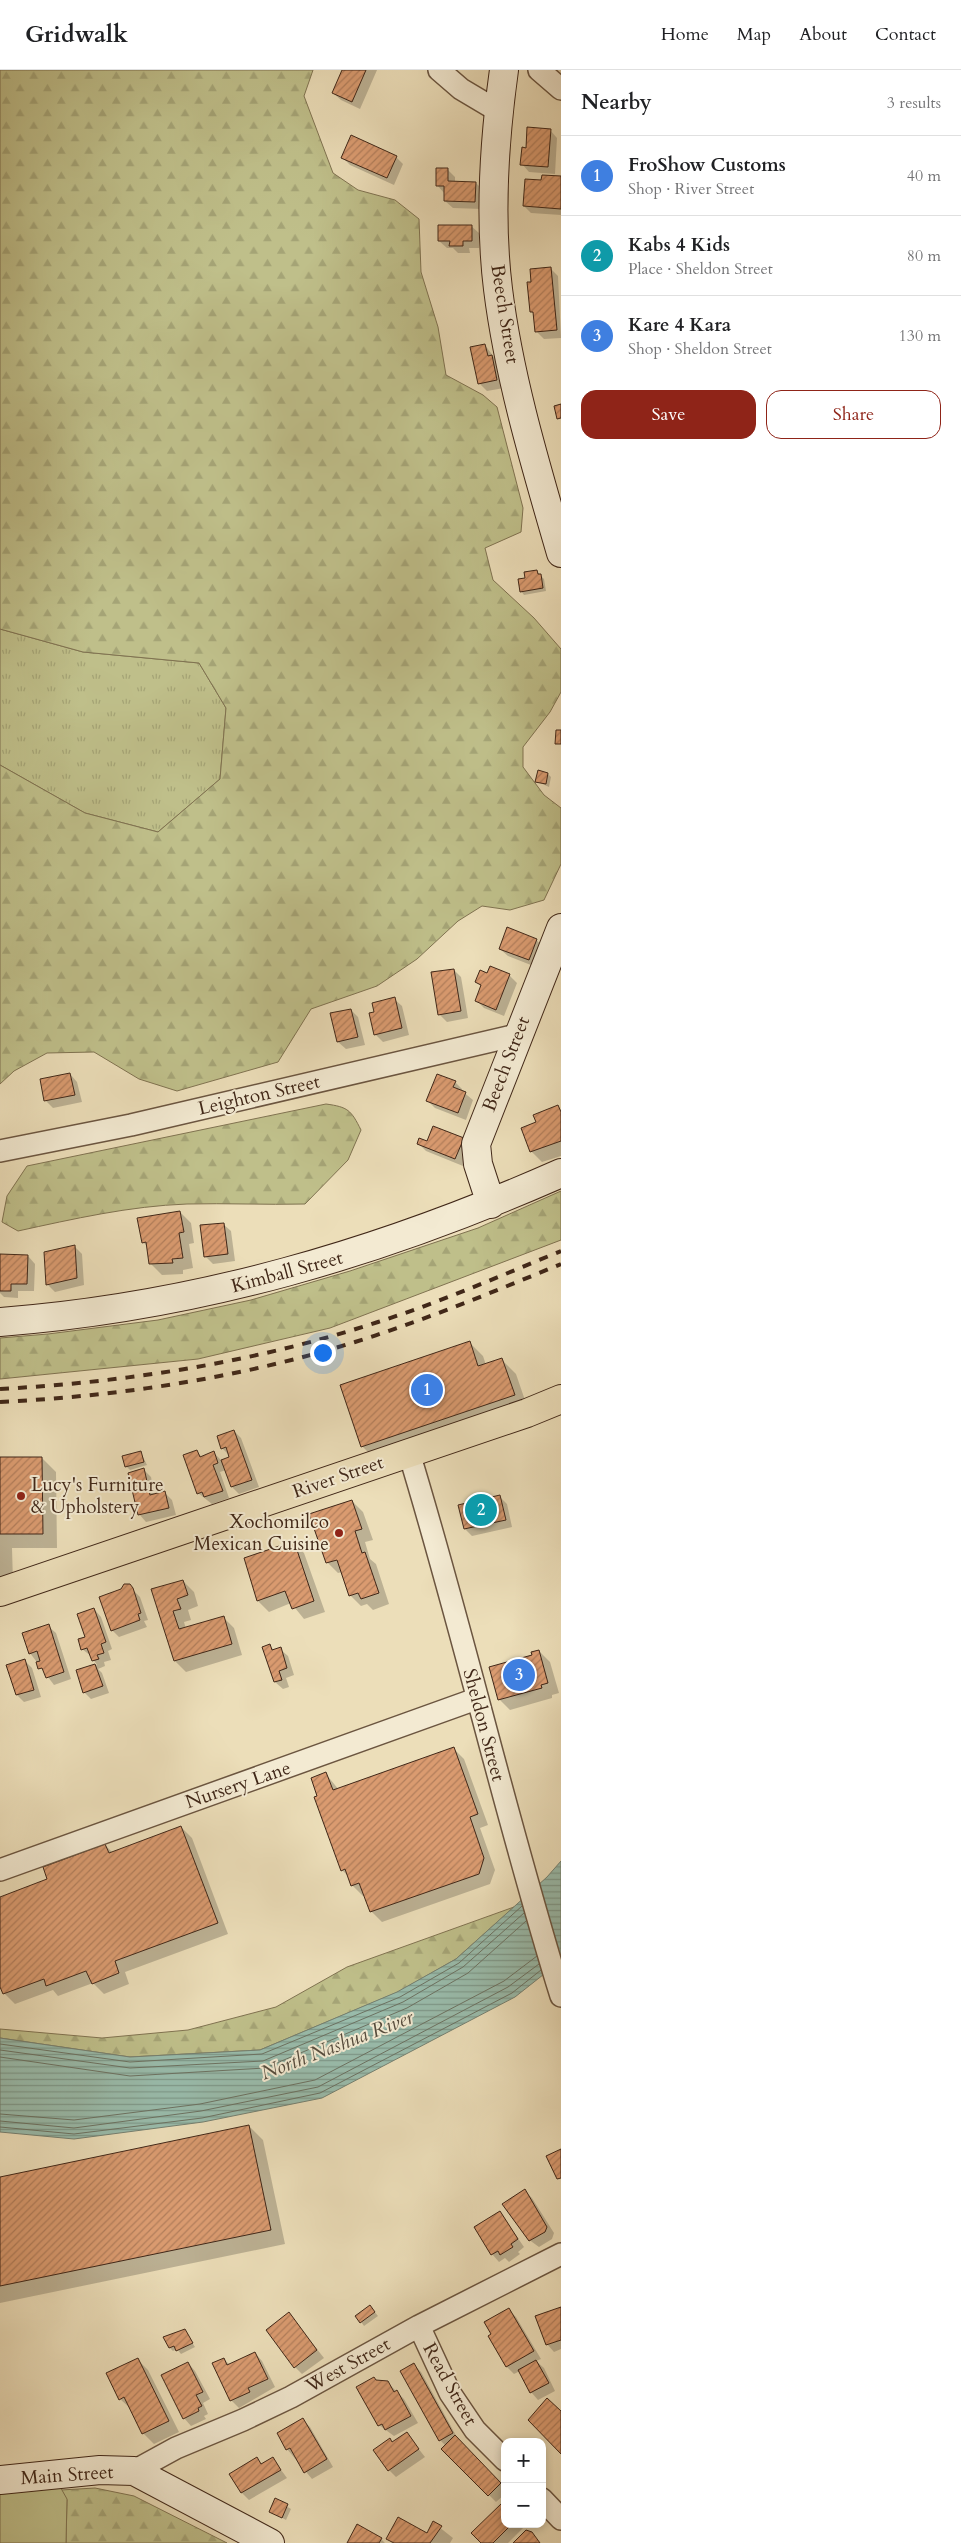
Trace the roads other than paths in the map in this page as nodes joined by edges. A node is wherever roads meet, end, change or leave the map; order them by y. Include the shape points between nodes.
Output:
1 (439, 70) edge
2 (504, 70) edge
3 (539, 70) edge
4 (561, 89) edge
5 (498, 111) junction
6 (561, 553) edge
7 (561, 928) edge
8 (517, 1035) junction
9 (0, 1151) edge
10 (561, 1174) edge
11 (491, 1204) junction
12 (0, 1322) edge
13 (561, 1399) edge
14 (409, 1453) junction
15 (0, 1592) edge
16 (476, 1699) junction
17 (0, 1870) edge
18 (560, 1993) edge
19 (561, 2254) edge
20 (419, 2326) junction
21 (501, 2456) edge
22 (134, 2471) junction
23 (0, 2480) edge
24 (546, 2503) edge
25 (561, 2519) edge
26 (270, 2543) edge

1 - 5 street via 460,89
2 - 5 street, Beech Street
3 - 4 street
5 - 6 street, Beech Street via 494,204 498,289 522,410
7 - 8 street, Beech Street
8 - 9 street, Leighton Street via 131,1125
8 - 11 street, Beech Street via 476,1144 478,1164
10 - 11 street, Kimball Street
11 - 12 street, Kimball Street via 343,1257 212,1291 110,1310
13 - 14 highway, River Street
14 - 15 highway, River Street
14 - 16 street, Sheldon Street via 450,1592
16 - 17 street, Nursery Lane
16 - 18 street, Sheldon Street
19 - 20 street, West Street
20 - 21 street, Read Street via 455,2400 475,2430
20 - 22 street, West Street via 291,2396 176,2448
22 - 23 street, Main Street via 100,2470
22 - 26 street
24 - 25 street

